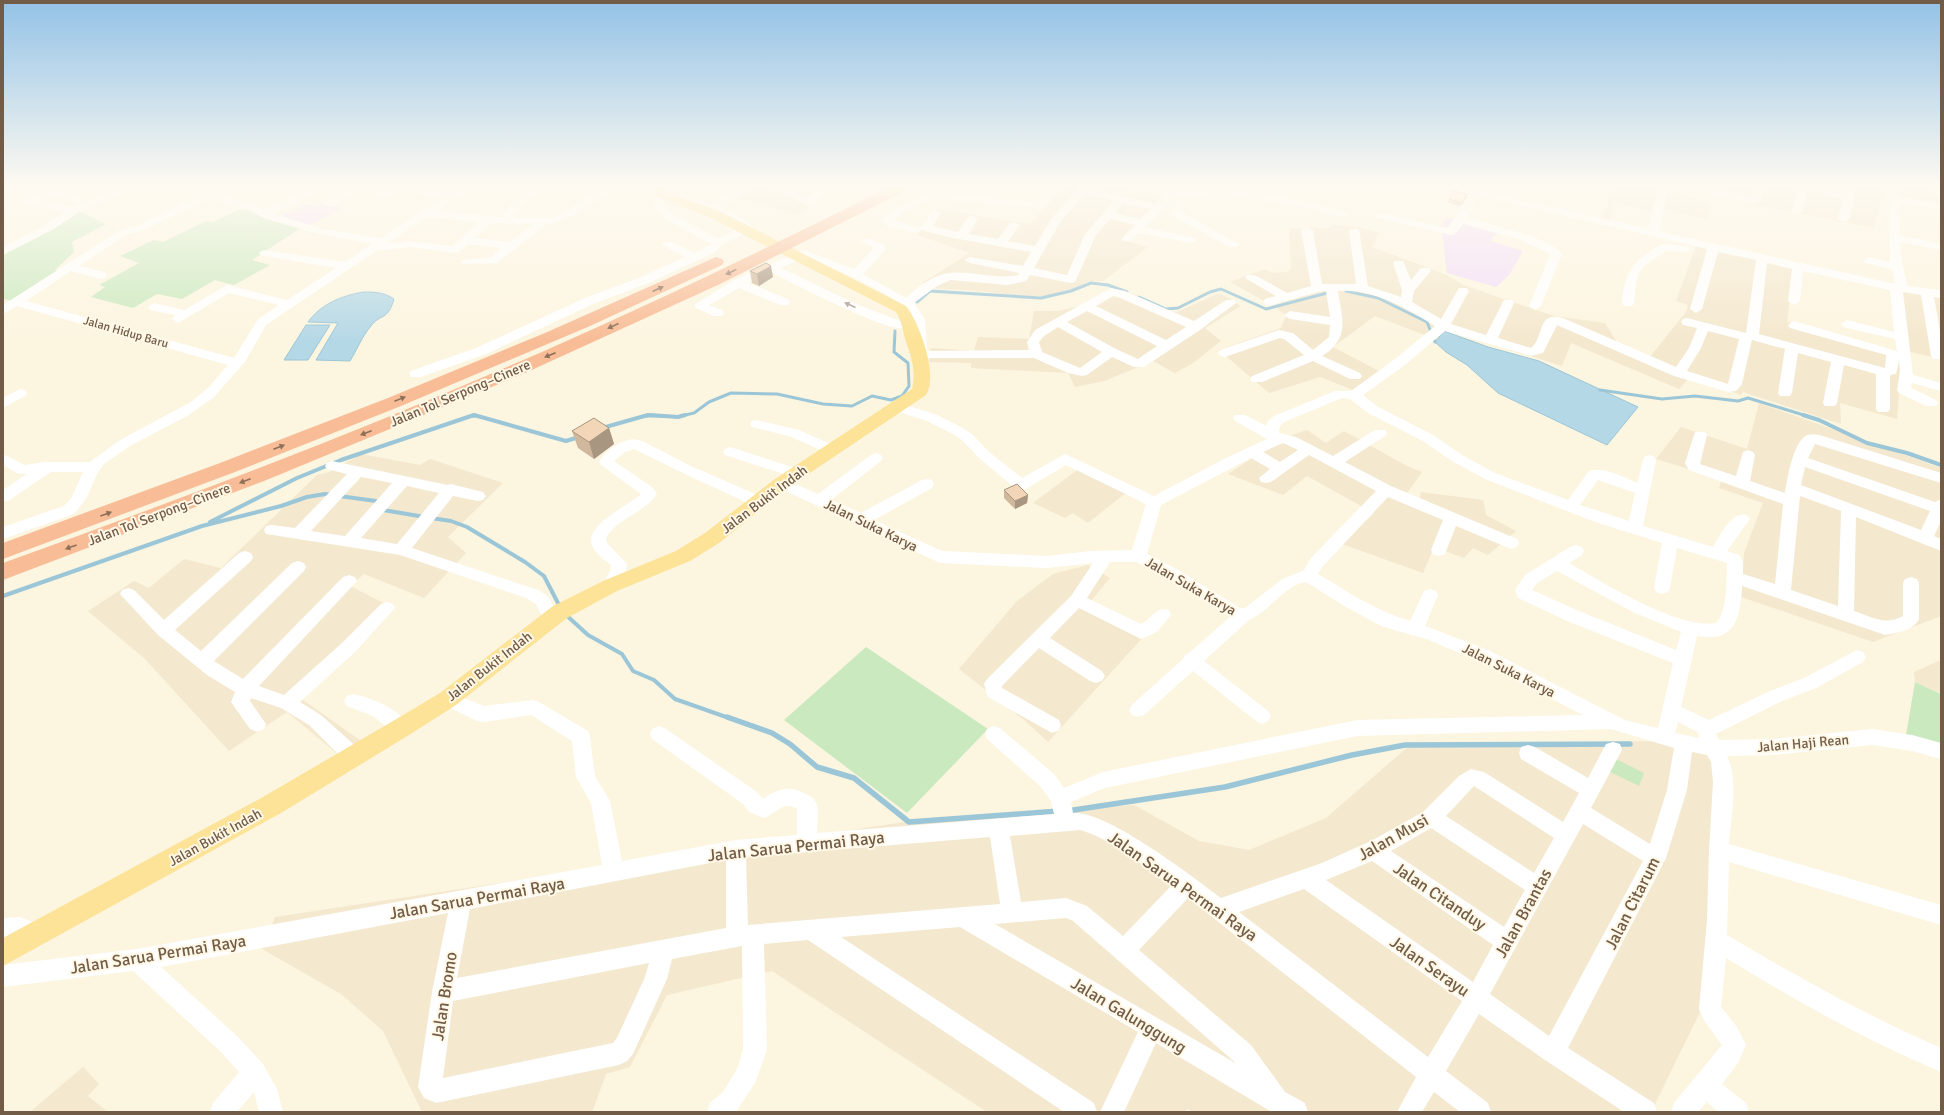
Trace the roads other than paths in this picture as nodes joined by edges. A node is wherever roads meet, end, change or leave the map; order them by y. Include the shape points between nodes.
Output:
1 (29, 238) edge
2 (114, 238) edge
3 (359, 238) edge
4 (389, 238) edge
5 (522, 238) edge
6 (710, 238) edge
7 (727, 238) edge
8 (752, 238) edge
9 (765, 238) edge
10 (799, 238) edge
11 (972, 238) edge
12 (1005, 238) edge
13 (1045, 238) edge
14 (1089, 238) edge
15 (1183, 238) edge
16 (1220, 238) edge
17 (1309, 238) edge
18 (1356, 238) edge
19 (1524, 238) edge
20 (1673, 238) edge
21 (1894, 238) edge
22 (1899, 238) edge
23 (466, 240) joint
24 (1191, 240) dead end
25 (867, 241) dead end
26 (383, 242) junction
27 (718, 242) junction
28 (668, 244) dead end
29 (1001, 244) junction
30 (1233, 245) dead end
31 (511, 246) junction
32 (1941, 247) edge
33 (373, 249) junction
34 (1038, 250) junction
35 (1713, 250) junction
36 (3, 252) edge
37 (265, 253) dead end
38 (695, 258) junction
39 (1762, 258) junction
40 (970, 260) dead end
41 (1869, 261) dead end
42 (467, 262) dead end
43 (1399, 263) dead end
44 (802, 264) junction
45 (69, 266) junction
46 (348, 266) junction
47 (1798, 266) junction
48 (769, 267) junction
49 (1897, 267) junction
50 (1425, 271) dead end
51 (1026, 272) junction
52 (101, 275) dead end
53 (855, 275) junction
54 (1251, 278) dead end
55 (738, 283) junction
56 (1318, 288) junction
57 (1362, 288) junction
58 (1332, 289) junction
59 (1899, 289) junction
60 (1408, 290) junction
61 (1463, 291) dead end
62 (1927, 293) junction
63 (1941, 294) edge
64 (1286, 298) junction
65 (16, 302) junction
66 (784, 302) dead end
67 (1269, 302) dead end
68 (1794, 302) dead end
69 (907, 303) junction
70 (1230, 303) dead end
71 (1406, 303) junction
72 (1508, 303) dead end
73 (1628, 303) dead end
74 (288, 304) junction
75 (1086, 306) junction
76 (1535, 306) dead end
77 (154, 307) dead end
78 (1696, 309) dead end
79 (3, 310) edge
80 (718, 313) dead end
81 (1290, 315) dead end
82 (1058, 322) junction
83 (1335, 322) junction
84 (1687, 322) dead end
85 (1847, 324) dead end
86 (899, 325) junction
87 (1794, 325) dead end
88 (1704, 326) junction
89 (1196, 327) junction
90 (1440, 329) junction
91 (1749, 337) junction
92 (1901, 337) junction
93 (1490, 341) junction
94 (1168, 346) junction
95 (917, 348) junction
96 (1792, 348) junction
97 (1111, 352) junction
98 (1225, 353) dead end
99 (1036, 354) junction
100 (1313, 356) junction
101 (1938, 356) dead end
102 (1838, 360) junction
103 (236, 363) junction
104 (1883, 372) junction
105 (1679, 373) junction
106 (416, 374) dead end
107 (1355, 376) dead end
108 (1906, 377) junction
109 (1257, 379) dead end
110 (1941, 387) edge
111 (20, 393) dead end
112 (1785, 393) dead end
113 (1354, 395) junction
114 (1830, 403) dead end
115 (1931, 403) dead end
116 (3, 404) edge
117 (898, 407) junction
118 (1883, 409) dead end
119 (1240, 418) dead end
120 (757, 424) dead end
121 (1380, 434) dead end
122 (1700, 435) dead end
123 (1276, 437) junction
124 (832, 450) junction
125 (730, 452) dead end
126 (1252, 452) junction
127 (1303, 453) dead end
128 (1748, 455) dead end
129 (876, 458) dead end
130 (3, 460) edge
131 (1649, 460) dead end
132 (1800, 460) junction
133 (1333, 463) junction
134 (332, 466) dead end
135 (48, 467) junction
136 (92, 467) junction
137 (1280, 468) junction
138 (358, 471) junction
139 (789, 478) junction
140 (1266, 478) dead end
141 (1941, 478) edge
142 (404, 480) junction
143 (927, 484) dead end
144 (1742, 484) junction
145 (451, 489) junction
146 (1386, 490) junction
147 (1643, 491) junction
148 (1792, 495) junction
149 (478, 496) dead end
150 (3, 497) edge
151 (820, 500) junction
152 (757, 501) junction
153 (1154, 502) junction
154 (1571, 507) junction
155 (1940, 507) edge
156 (1849, 509) junction
157 (1451, 518) junction
158 (1742, 519) dead end
159 (861, 520) junction
160 (1635, 528) junction
161 (272, 530) dead end
162 (3, 533) edge
163 (299, 534) junction
164 (1925, 538) junction
165 (1671, 540) junction
166 (348, 542) junction
167 (1511, 543) dead end
168 (1941, 545) edge
169 (401, 550) junction
170 (1440, 550) dead end
171 (3, 551) edge
172 (1576, 551) dead end
173 (1717, 554) junction
174 (1106, 556) junction
175 (1138, 556) junction
176 (245, 557) dead end
177 (1557, 563) junction
178 (298, 567) dead end
179 (3, 572) edge
180 (1309, 576) junction
181 (1734, 577) junction
182 (349, 581) dead end
183 (1911, 583) dead end
184 (610, 586) junction
185 (1662, 588) dead end
186 (1782, 593) junction
187 (128, 594) dead end
188 (1430, 595) dead end
189 (1077, 600) junction
190 (387, 608) dead end
191 (560, 612) junction
192 (1163, 615) dead end
193 (1243, 615) junction
194 (1846, 615) junction
195 (1690, 628) junction
196 (164, 630) junction
197 (1414, 630) junction
198 (1038, 639) junction
199 (1857, 657) dead end
200 (1191, 660) junction
201 (1683, 660) junction
202 (202, 661) junction
203 (1096, 676) dead end
204 (246, 689) junction
205 (448, 699) junction
206 (353, 701) dead end
207 (287, 703) junction
208 (1138, 710) dead end
209 (1671, 710) junction
210 (1262, 716) dead end
211 (1611, 722) junction
212 (257, 724) dead end
213 (1052, 726) dead end
214 (401, 728) junction
215 (1708, 729) junction
216 (659, 734) dead end
217 (994, 734) dead end
218 (1665, 738) junction
219 (1684, 743) junction
220 (1714, 748) junction
221 (1613, 750) dead end
222 (1941, 751) edge
223 (1528, 753) dead end
224 (354, 757) junction
225 (1592, 790) junction
226 (1063, 810) junction
227 (1580, 812) junction
228 (1431, 817) junction
229 (999, 828) junction
230 (1567, 834) junction
231 (806, 844) junction
232 (736, 850) junction
233 (1719, 850) junction
234 (1374, 851) junction
235 (1656, 858) junction
236 (614, 873) junction
237 (1307, 879) junction
238 (1187, 884) junction
239 (1538, 887) junction
240 (461, 901) junction
241 (1220, 908) junction
242 (1012, 913) junction
243 (1941, 915) edge
244 (963, 917) junction
245 (3, 928) edge
246 (811, 930) junction
247 (36, 934) junction
248 (745, 936) junction
249 (1716, 940) junction
250 (1507, 942) junction
251 (1124, 950) junction
252 (662, 951) junction
253 (3, 953) edge
254 (137, 960) junction
255 (3, 976) edge
256 (443, 992) junction
257 (1476, 998) junction
258 (1151, 1028) junction
259 (1553, 1052) junction
260 (1941, 1060) edge
261 (256, 1072) junction
262 (1430, 1075) junction
263 (1706, 1086) junction
264 (1287, 1107) edge
265 (266, 1109) edge
266 (222, 1112) edge
267 (719, 1112) edge
268 (1085, 1112) edge
269 (1112, 1112) edge
270 (1409, 1112) edge
271 (1479, 1112) edge
272 (1645, 1112) edge
273 (1683, 1112) edge
274 (1737, 1112) edge

1 - 36 street
2 - 45 street
3 - 26 street
4 - 26 street
5 - 31 street
6 - 27 street
7 - 27 street
8 - 44 main road, Jalan Bukit Indah
171 -> 9 highway, Jalan Tol Serpong–Cinere via 153,497 364,414 585,322
10 -> 179 highway, Jalan Tol Serpong–Cinere via 688,293 377,429
11 - 29 street
12 - 29 street
13 - 34 street
14 - 51 street via 1071,279
15 - 24 street
16 - 30 street
17 - 56 street
18 - 57 street
19 - 76 street via 1556,254
20 - 35 street
21 - 49 street
22 - 32 street
23 - 31 street
23 - 33 street via 454,250 410,244
25 - 53 street via 879,246 880,249
26 - 33 street
27 - 38 street via 711,250
28 - 38 street
29 - 34 street
31 - 42 street via 493,261
33 - 46 street
34 - 51 street
35 - 39 street
35 - 73 street via 1664,247 1634,268 1629,281
35 - 78 street
37 - 46 street
38 - 106 street via 589,301 480,351
39 - 47 street
39 - 91 street
40 - 51 street
41 - 49 street
43 - 60 street
44 - 86 main road, Jalan Bukit Indah via 892,316
44 - 95 main road, Jalan Bukit Indah via 901,309 912,328
45 - 52 street
45 - 65 street
46 - 74 street
47 - 59 street
47 - 68 street
48 - 53 street via 804,253
48 - 55 street
86 -> 48 street via 852,307
49 - 59 street
50 - 60 street
51 - 69 street via 1022,278 1008,281 957,275 945,277 928,286
53 - 69 street
54 - 64 street
55 - 66 street
55 - 80 street via 700,305
56 - 58 street
56 - 64 street
57 - 58 street
57 - 71 street
58 - 83 street
59 - 62 street
59 - 92 street
60 - 71 street
61 - 90 street
62 - 63 street
62 - 101 street
64 - 67 street
65 - 79 street
65 - 103 street, Jalan Hidup Baru
69 - 95 street via 914,308 919,317
70 - 89 street
71 - 90 street
72 - 93 street
74 - 77 street via 229,289 223,290 182,317
74 - 103 street via 262,322
75 - 82 street
75 - 89 street via 1109,292 1116,292
75 - 94 street
81 - 83 street
82 - 97 street
82 - 99 street via 1037,335 1033,342
83 - 100 street via 1335,336 1332,342
84 - 88 street
85 - 92 street
86 - 95 main road, Jalan Bukit Indah
87 - 104 street via 1891,352 1891,371
88 - 91 street
88 - 105 street via 1695,348
89 - 94 street
90 - 93 street
90 - 113 street
91 - 96 street
91 - 105 street via 1735,384 1731,388
92 - 108 street
93 - 105 street via 1535,352 1551,321 1558,321
94 - 97 street via 1138,364
95 - 99 street
95 - 117 main road, Jalan Bukit Indah via 922,384 920,391
96 - 102 street
96 - 112 street
97 - 99 street via 1082,372
98 - 100 street via 1279,334 1288,336
100 - 107 street
100 - 109 street
102 - 104 street
102 - 114 street
103 - 136 street via 201,400 132,438
104 - 118 street
108 - 110 street
108 - 115 street via 1904,390
111 - 116 street
113 - 123 street via 1340,394 1279,419 1273,424
113 - 154 street via 1373,410 1428,438 1456,458 1490,476
117 - 124 main road, Jalan Bukit Indah
117 - 153 street via 932,418 956,430 1021,485 1065,459
119 - 123 street
120 - 124 street via 794,433
121 - 133 street
122 - 144 street via 1693,466
123 - 126 street
123 - 133 street via 1291,440
124 - 139 main road, Jalan Bukit Indah
125 - 139 street, Jalan Suka Karya
126 - 137 street
126 - 153 street
127 - 137 street
128 - 144 street
129 - 151 street
130 - 135 street via 22,470
131 - 147 street
132 - 141 street via 1807,441 1815,438
132 - 148 street
132 - 155 street
133 - 146 street
134 - 138 street
135 - 136 street
135 - 150 street
136 - 162 street via 76,504 69,510
137 - 140 street
138 - 142 street
138 - 163 street
139 - 151 street, Jalan Suka Karya
139 - 152 main road, Jalan Bukit Indah
142 - 145 street
142 - 166 street
143 - 159 street
144 - 148 street
145 - 149 street
145 - 169 street
146 - 157 street
146 - 180 street via 1317,562
147 - 154 street via 1594,474
147 - 160 street
148 - 156 street
148 - 186 street
151 - 159 street, Jalan Suka Karya
152 - 184 main road, Jalan Bukit Indah via 712,538 683,556
152 - 184 street via 637,444 627,444 606,462 649,494 646,499 603,529 598,537 599,544 619,564
153 - 175 street
154 - 160 street
155 - 164 street
156 - 164 street
156 - 194 street
157 - 167 street
157 - 170 street
158 - 173 street
159 - 174 street, Jalan Suka Karya via 940,557 1047,562
160 - 165 street
161 - 163 street
163 - 166 street
164 - 168 street
165 - 173 street
165 - 185 street
166 - 169 street
169 - 191 street via 532,594
172 - 177 street
173 - 181 street via 1735,561
174 - 175 street, Jalan Suka Karya
174 - 189 street
175 - 193 street, Jalan Suka Karya
176 - 196 street
177 - 195 street via 1631,605
177 - 201 street via 1531,579 1523,590 1524,594
178 - 202 street
180 - 193 street, Jalan Suka Karya via 1291,581 1251,612
180 - 197 street, Jalan Suka Karya via 1352,603 1387,621
181 - 186 street
181 - 195 street via 1730,617 1721,629 1713,631
182 - 204 street
183 - 194 street via 1911,619 1897,627 1885,628
184 - 191 main road, Jalan Bukit Indah
186 - 194 street
187 - 196 street
188 - 197 street
189 - 192 street via 1141,632 1151,627
189 - 198 street
190 - 207 street via 349,647
191 - 205 main road, Jalan Bukit Indah
193 - 200 street
195 - 201 street
196 - 202 street
197 - 211 street, Jalan Suka Karya via 1434,635 1482,655
198 - 203 street
198 - 213 street via 993,684 993,688 994,692
199 - 215 street via 1810,683 1776,696
200 - 208 street
200 - 210 street
201 - 209 street
202 - 204 street via 212,670
204 - 207 street
204 - 212 street via 240,702
205 - 214 main road, Jalan Bukit Indah
205 - 236 street via 484,714 533,707 581,737 586,777 600,801
206 - 214 street via 385,713
207 - 224 street via 315,720
209 - 215 street
209 - 218 street
211 - 218 street, Jalan Suka Karya
211 - 226 street via 1357,728 1103,780
214 - 224 main road, Jalan Bukit Indah
215 - 220 street via 1707,734
216 - 231 street via 750,798 760,808 764,809 783,796 789,796 807,805
217 - 226 street via 1047,780
218 - 219 street, Jalan Haji Rean
219 - 220 street, Jalan Haji Rean
219 - 235 street, Jalan Citarum via 1678,790
220 - 222 street, Jalan Haji Rean via 1774,747 1872,737 1912,743
220 - 233 street via 1723,772
221 - 225 street, Jalan Brantas
223 - 225 street
224 - 247 main road, Jalan Bukit Indah via 272,805
225 - 227 street, Jalan Brantas
226 - 229 street, Jalan Sarua Permai Raya
226 - 238 street, Jalan Sarua Permai Raya via 1080,821 1095,825
227 - 230 street, Jalan Brantas
227 - 235 street
228 - 230 street, Jalan Musi via 1471,777 1477,778
228 - 234 street, Jalan Musi
228 - 239 street
229 - 231 street, Jalan Sarua Permai Raya
229 - 242 street
230 - 239 street, Jalan Brantas
231 - 232 street, Jalan Sarua Permai Raya
232 - 236 street, Jalan Sarua Permai Raya
232 - 248 street
233 - 243 street
233 - 249 street
234 - 237 street, Jalan Musi
234 - 250 street, Jalan Citanduy
235 - 259 street, Jalan Citarum
236 - 240 street, Jalan Sarua Permai Raya
237 - 241 street, Jalan Musi
237 - 257 street, Jalan Serayu
238 - 241 street, Jalan Sarua Permai Raya
238 - 251 street
239 - 250 street, Jalan Brantas
240 - 254 street, Jalan Sarua Permai Raya
240 - 256 street, Jalan Bromo
241 - 262 street, Jalan Sarua Permai Raya
242 - 244 street
242 - 251 street via 1066,908 1074,910
244 - 246 street
244 - 258 street, Jalan Galunggung
245 - 247 street via 20,926
246 - 248 street
246 - 268 street
247 - 253 main road, Jalan Bukit Indah
248 - 252 street
248 - 267 street via 755,1050 747,1075 731,1100
249 - 260 street via 1813,998
249 - 263 street via 1710,1009 1731,1036 1734,1045 1730,1055
250 - 257 street, Jalan Brantas
251 - 264 street via 1243,1053
252 - 256 street
252 - 256 street, Jalan Bromo via 656,979 625,1046 619,1053 432,1090 430,1087
254 - 255 street, Jalan Sarua Permai Raya
254 - 261 street
257 - 259 street, Jalan Serayu
257 - 262 street, Jalan Brantas
258 - 264 street, Jalan Galunggung
258 - 269 street
259 - 272 street, Jalan Serayu
261 - 265 street via 266,1089
261 - 266 street
262 - 270 street
262 - 271 street, Jalan Sarua Permai Raya
263 - 273 street
263 - 274 street

